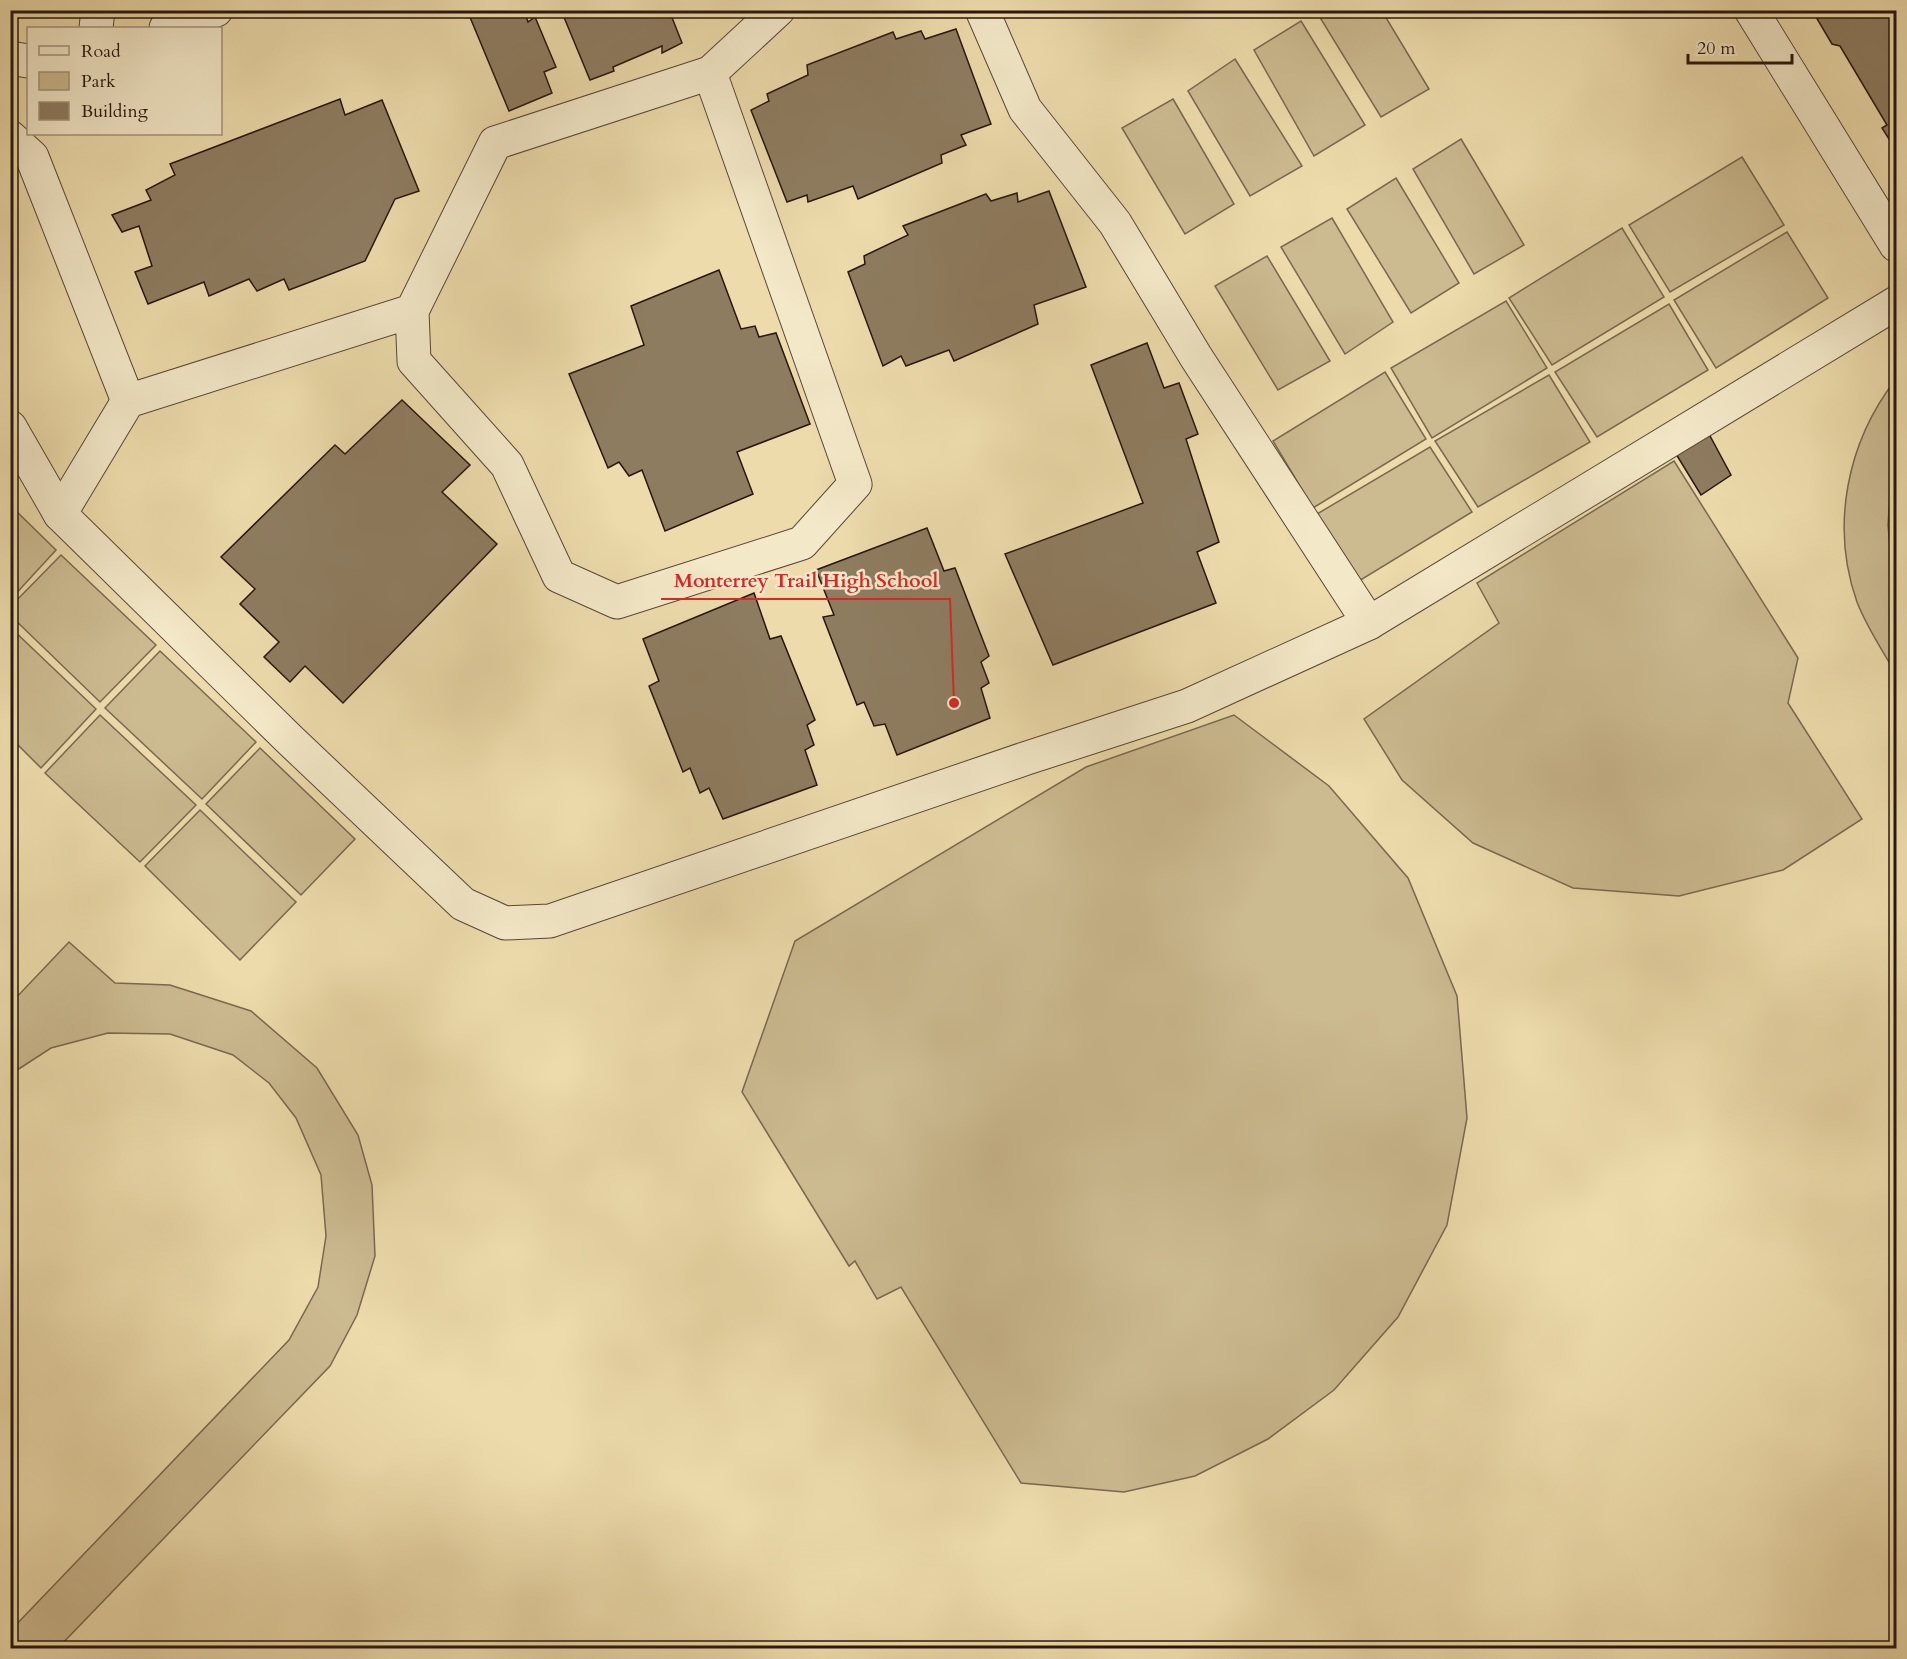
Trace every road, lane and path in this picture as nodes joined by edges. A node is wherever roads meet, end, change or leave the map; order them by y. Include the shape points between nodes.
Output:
1 (98, 10) edge
2 (216, 10) edge
3 (778, 10) edge
4 (982, 10) edge
5 (1752, 10) edge
6 (96, 27) edge
7 (169, 27) edge
8 (10, 58) edge
9 (27, 62) edge
10 (710, 73) junction
11 (10, 137) edge
12 (1896, 245) edge
13 (1896, 303) edge
14 (412, 311) junction
15 (128, 401) junction
16 (10, 427) edge
17 (60, 514) junction
18 (1370, 623) junction

1 - 6 lane
2 - 7 lane
3 - 10 lane
4 - 18 lane via 1025,109 1115,223 1196,357
5 - 12 lane
8 - 9 lane
10 - 14 lane via 495,143
10 - 14 lane via 855,484 802,543 617,602 559,576 507,465 414,362
11 - 15 lane via 32,157
13 - 18 lane
14 - 15 lane
15 - 17 lane
16 - 17 lane
17 - 18 lane via 289,740 463,904 505,923 550,921 1186,706

